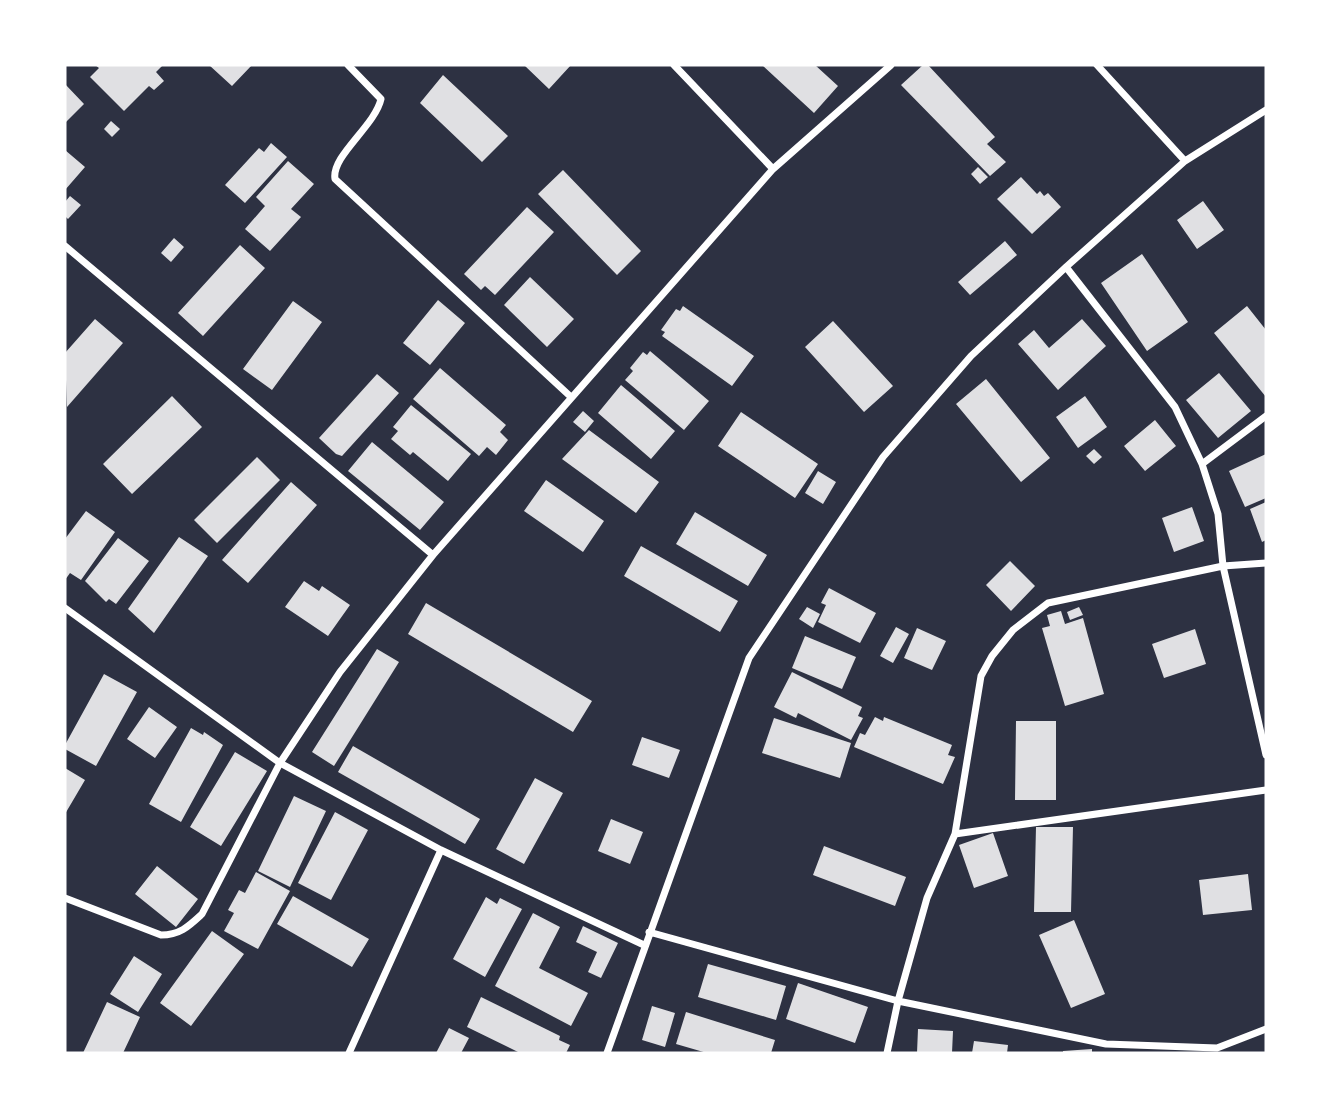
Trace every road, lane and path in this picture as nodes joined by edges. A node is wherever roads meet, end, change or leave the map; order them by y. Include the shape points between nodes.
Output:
1 (348, 65) edge
2 (674, 65) edge
3 (891, 65) edge
4 (1097, 65) edge
5 (1266, 110) edge
6 (1185, 161) junction
7 (773, 169) junction
8 (65, 246) edge
9 (1066, 267) junction
10 (571, 397) junction
11 (1266, 416) edge
12 (1202, 464) junction
13 (433, 555) junction
14 (1266, 563) edge
15 (1223, 566) junction
16 (65, 608) edge
17 (1266, 755) edge
18 (280, 763) junction
19 (1266, 790) edge
20 (955, 834) junction
21 (441, 850) junction
22 (65, 898) edge
23 (649, 932) junction
24 (644, 946) junction
25 (898, 1001) junction
26 (1266, 1029) edge
27 (349, 1053) edge
28 (607, 1053) edge
29 (887, 1053) edge

1 - 10 street via 381,99 365,130 339,161 335,179
2 - 7 street
3 - 7 street
4 - 6 street
5 - 6 street
6 - 9 street
7 - 10 street
8 - 13 street
9 - 12 street via 1175,407
9 - 23 street via 971,356 883,457 749,658
10 - 13 street
11 - 12 street
12 - 15 street via 1218,514
13 - 18 street via 340,672
14 - 15 street
15 - 17 street
15 - 20 street via 1048,603 1013,630 981,676
16 - 18 street
18 - 21 street
18 - 22 street via 202,914 187,929 161,935
19 - 20 street
20 - 25 street via 927,898
21 - 24 street
21 - 27 street
23 - 24 street
23 - 25 street
24 - 28 street
25 - 26 street via 1106,1044 1217,1048
25 - 29 street

